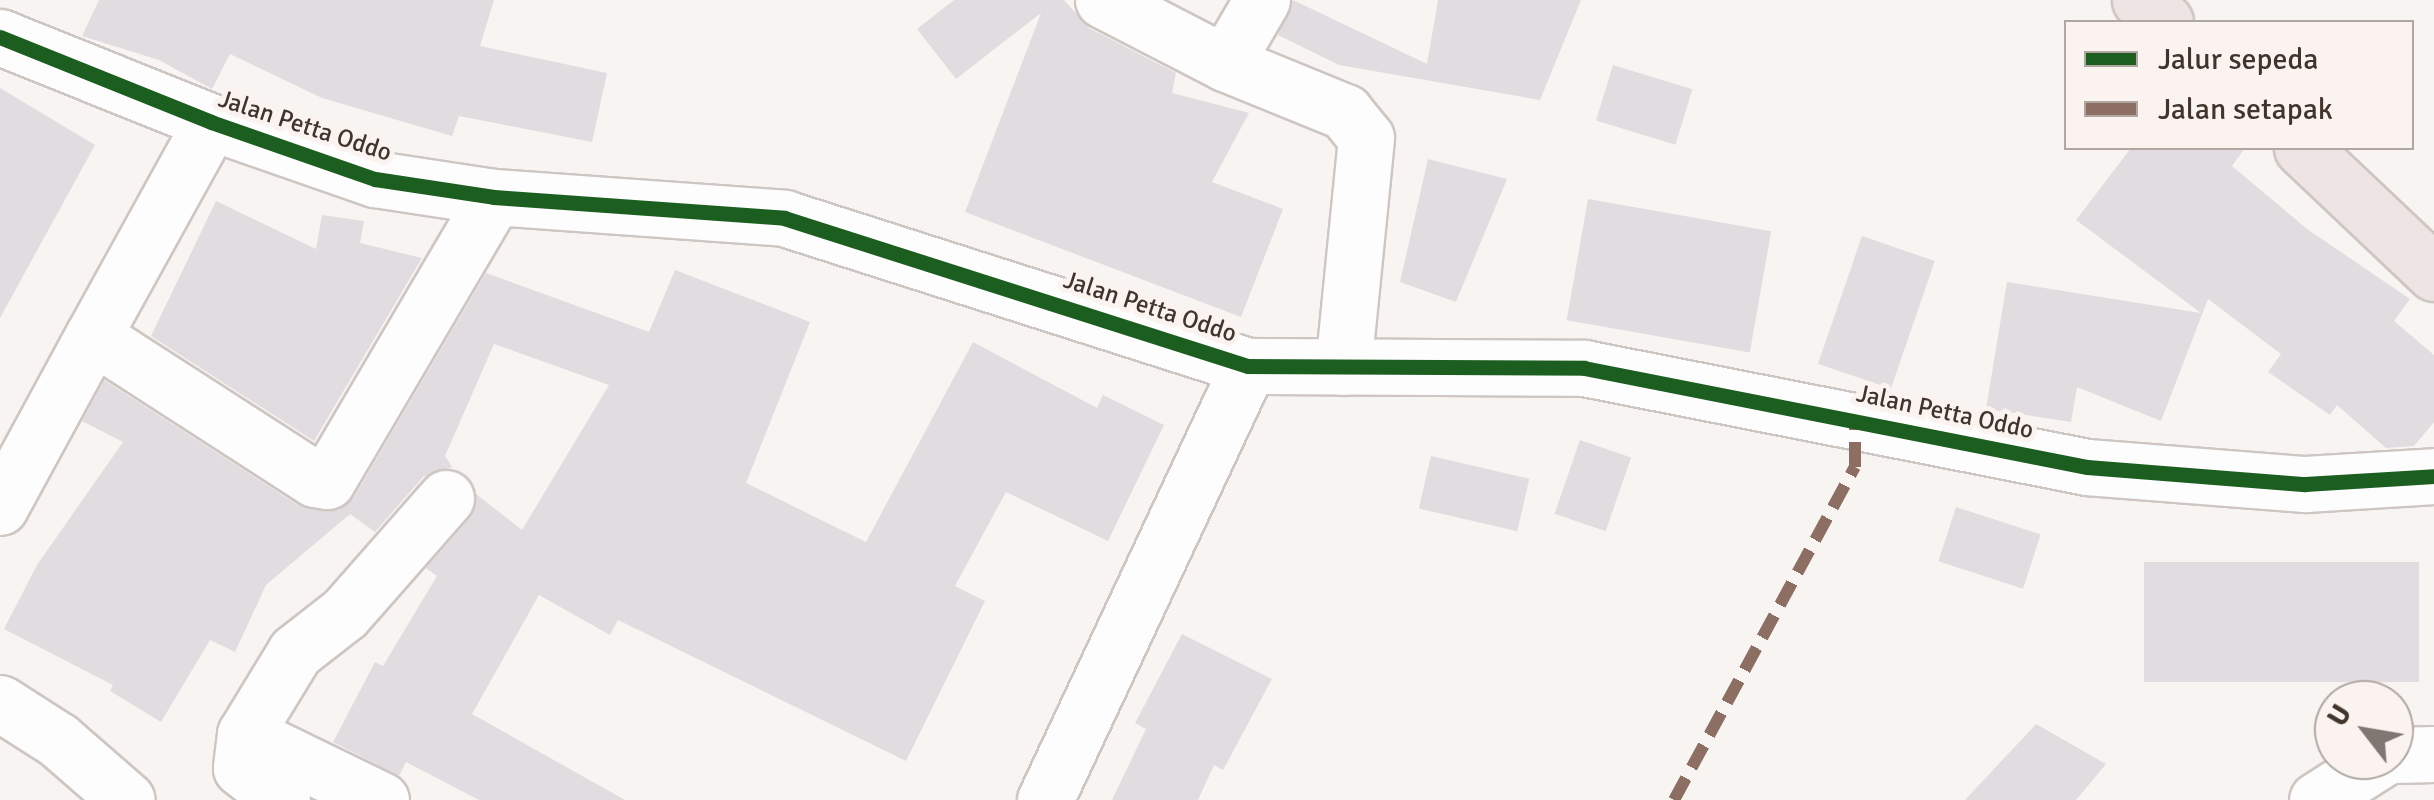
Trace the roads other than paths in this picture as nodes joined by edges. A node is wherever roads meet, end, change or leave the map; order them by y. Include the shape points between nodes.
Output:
1 (1103, 0) edge
2 (1262, 0) edge
3 (2140, 0) edge
4 (2162, 20) edge
5 (0, 37) edge
6 (1225, 62) junction
7 (210, 122) junction
8 (2304, 150) edge
9 (494, 197) junction
10 (2434, 273) edge
11 (93, 336) junction
12 (1248, 366) junction
13 (1343, 367) junction
14 (2434, 476) edge
15 (446, 498) dead end
16 (0, 506) edge
17 (0, 703) edge
18 (245, 734) junction
19 (2348, 780) edge
20 (127, 800) edge
21 (282, 800) edge
22 (382, 800) edge
23 (1045, 800) edge
24 (2317, 800) edge

1 - 6 street
2 - 6 street
3 - 4 highway
5 - 7 street, Jalan Petta Oddo
6 - 13 street via 1346,112 1366,138
7 - 9 street, Jalan Petta Oddo via 376,179
7 - 11 street
8 - 10 highway
9 - 11 street via 327,480 314,479
9 - 12 street, Jalan Petta Oddo via 784,218
11 - 16 street
12 - 13 street, Jalan Petta Oddo
12 - 23 street
13 - 14 street, Jalan Petta Oddo via 1584,368 2087,467 2305,484
15 - 18 street via 344,613 286,662
17 - 20 street via 58,740
18 - 21 street via 241,768
18 - 22 street
19 - 24 street

